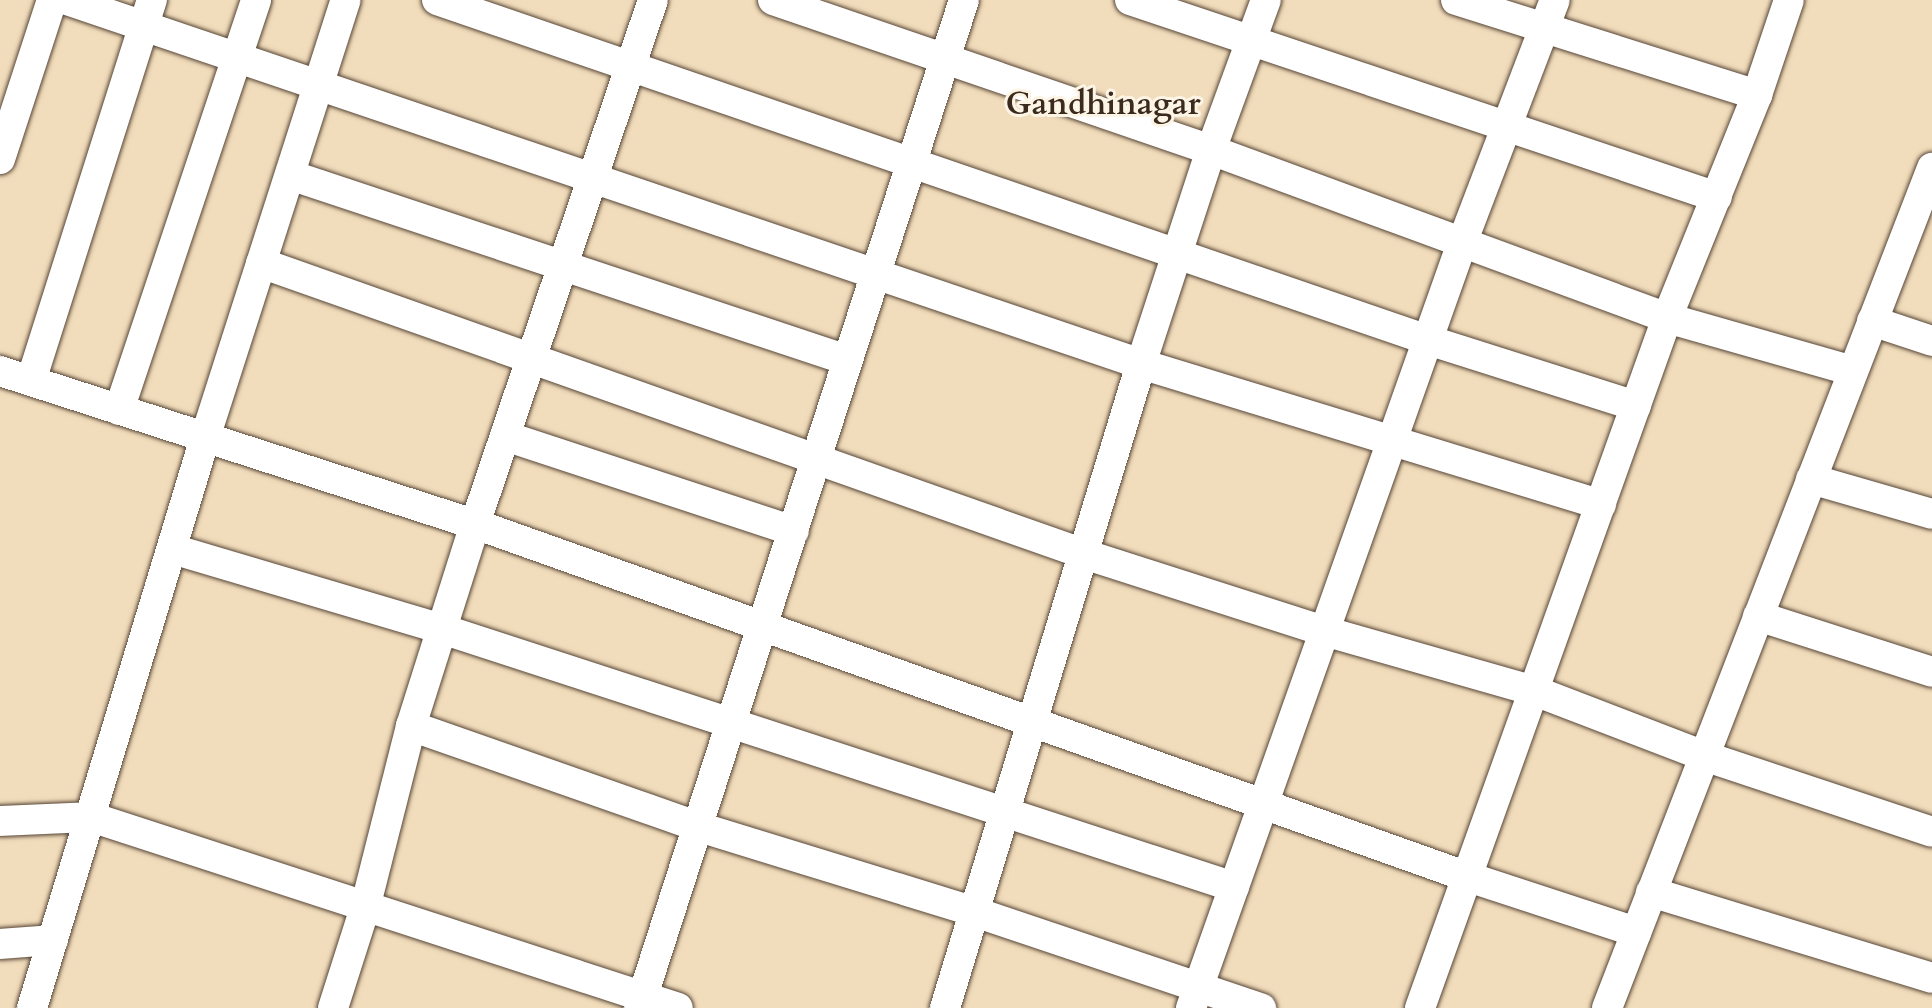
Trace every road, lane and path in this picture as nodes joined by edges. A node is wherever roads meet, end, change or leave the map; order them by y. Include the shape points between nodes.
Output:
1 (52, 0) edge
2 (67, 0) edge
3 (256, 0) edge
4 (346, 0) edge
5 (437, 0) edge
6 (653, 0) edge
7 (773, 0) edge
8 (964, 0) edge
9 (1130, 0) edge
10 (1266, 0) edge
11 (1456, 0) edge
12 (1555, 0) edge
13 (1790, 0) edge
14 (148, 13) edge
15 (1542, 29) junction
16 (1251, 39) junction
17 (237, 57) junction
18 (945, 60) junction
19 (631, 66) junction
20 (319, 84) junction
21 (1757, 95) junction
22 (1505, 127) junction
23 (1210, 150) junction
24 (0, 159) edge
25 (912, 162) junction
26 (290, 175) junction
27 (594, 175) junction
28 (1930, 175) edge
29 (1717, 197) junction
30 (1462, 243) junction
31 (1177, 254) junction
32 (261, 263) junction
33 (562, 269) junction
34 (877, 273) junction
35 (1668, 318) junction
36 (1872, 321) junction
37 (1428, 340) junction
38 (1932, 341) edge
39 (847, 360) junction
40 (531, 361) junction
41 (1142, 364) junction
42 (0, 370) edge
43 (1853, 371) junction
44 (31, 381) junction
45 (1636, 406) junction
46 (119, 410) junction
47 (505, 436) junction
48 (206, 438) junction
49 (1393, 439) junction
50 (817, 458) junction
51 (1811, 479) junction
52 (1601, 505) junction
53 (1932, 514) edge
54 (475, 524) junction
55 (794, 531) junction
56 (172, 549) junction
57 (1084, 554) junction
58 (1758, 616) junction
59 (763, 626) junction
60 (442, 629) junction
61 (1324, 631) junction
62 (1932, 672) edge
63 (1534, 691) junction
64 (1033, 722) junction
65 (411, 726) junction
66 (731, 726) junction
67 (1704, 756) junction
68 (1263, 803) junction
69 (1005, 812) junction
70 (91, 817) junction
71 (0, 821) edge
72 (699, 826) junction
73 (1932, 832) edge
74 (1468, 877) junction
75 (1234, 886) junction
76 (1651, 892) junction
77 (365, 908) junction
78 (975, 912) junction
79 (1636, 932) junction
80 (53, 940) junction
81 (0, 944) edge
82 (1932, 978) edge
83 (1195, 997) edge
84 (642, 1002) edge
85 (32, 1008) edge
86 (335, 1008) edge
87 (678, 1008) edge
88 (945, 1008) edge
89 (1262, 1008) edge
90 (1420, 1008) edge
91 (1607, 1008) edge

1 - 24 street
2 - 14 street
3 - 17 street
4 - 20 street
5 - 19 street
6 - 19 street
7 - 18 street
8 - 18 street
9 - 16 street
10 - 16 street
11 - 15 street
12 - 15 street
13 - 21 street
14 - 17 street
14 - 44 street
15 - 21 street
15 - 22 street
16 - 22 street
16 - 23 street
17 - 20 street
17 - 46 street
18 - 23 street
18 - 25 street
19 - 25 street
19 - 27 street
20 - 26 street
20 - 27 street
21 - 29 street
22 - 29 street
22 - 30 street
23 - 30 street
23 - 31 street
25 - 31 street
25 - 34 street
26 - 32 street
26 - 33 street
27 - 33 street
27 - 34 street
28 - 36 street
29 - 35 street
30 - 35 street
30 - 37 street
31 - 37 street
31 - 41 street
32 - 40 street
32 - 48 street
33 - 39 street
33 - 40 street
34 - 39 street
34 - 41 street
35 - 43 street
35 - 45 street
36 - 38 street
36 - 43 street
37 - 45 street
37 - 49 street
39 - 50 street
40 - 47 street
40 - 50 street
41 - 49 street
41 - 57 street
42 - 44 street
43 - 51 street
44 - 46 street
45 - 52 street
46 - 48 street
47 - 54 street
47 - 55 street
48 - 54 street
48 - 56 street
49 - 52 street
49 - 61 street
50 - 55 street
50 - 57 street
51 - 53 street
51 - 58 street
52 - 63 street
54 - 59 street
54 - 60 street
55 - 59 street
56 - 60 street
56 - 70 street
57 - 61 street
57 - 64 street
58 - 62 street
58 - 67 street
59 - 64 street
59 - 66 street
60 - 65 street
60 - 66 street
61 - 63 street
61 - 68 street
63 - 67 street
63 - 74 street
64 - 68 street
64 - 69 street
65 - 72 street
65 - 77 street
66 - 69 street
66 - 72 street
67 - 73 street
67 - 76 street
68 - 74 street
68 - 75 street
69 - 75 street
69 - 78 street
70 - 71 street
70 - 77 street
70 - 80 street
72 - 78 street
72 - 84 street
74 - 79 street
74 - 90 street
75 - 83 street
76 - 79 street
76 - 82 street
77 - 84 street
77 - 86 street
78 - 83 street
78 - 88 street
79 - 91 street
80 - 81 street
80 - 85 street
83 - 89 street
84 - 87 street

